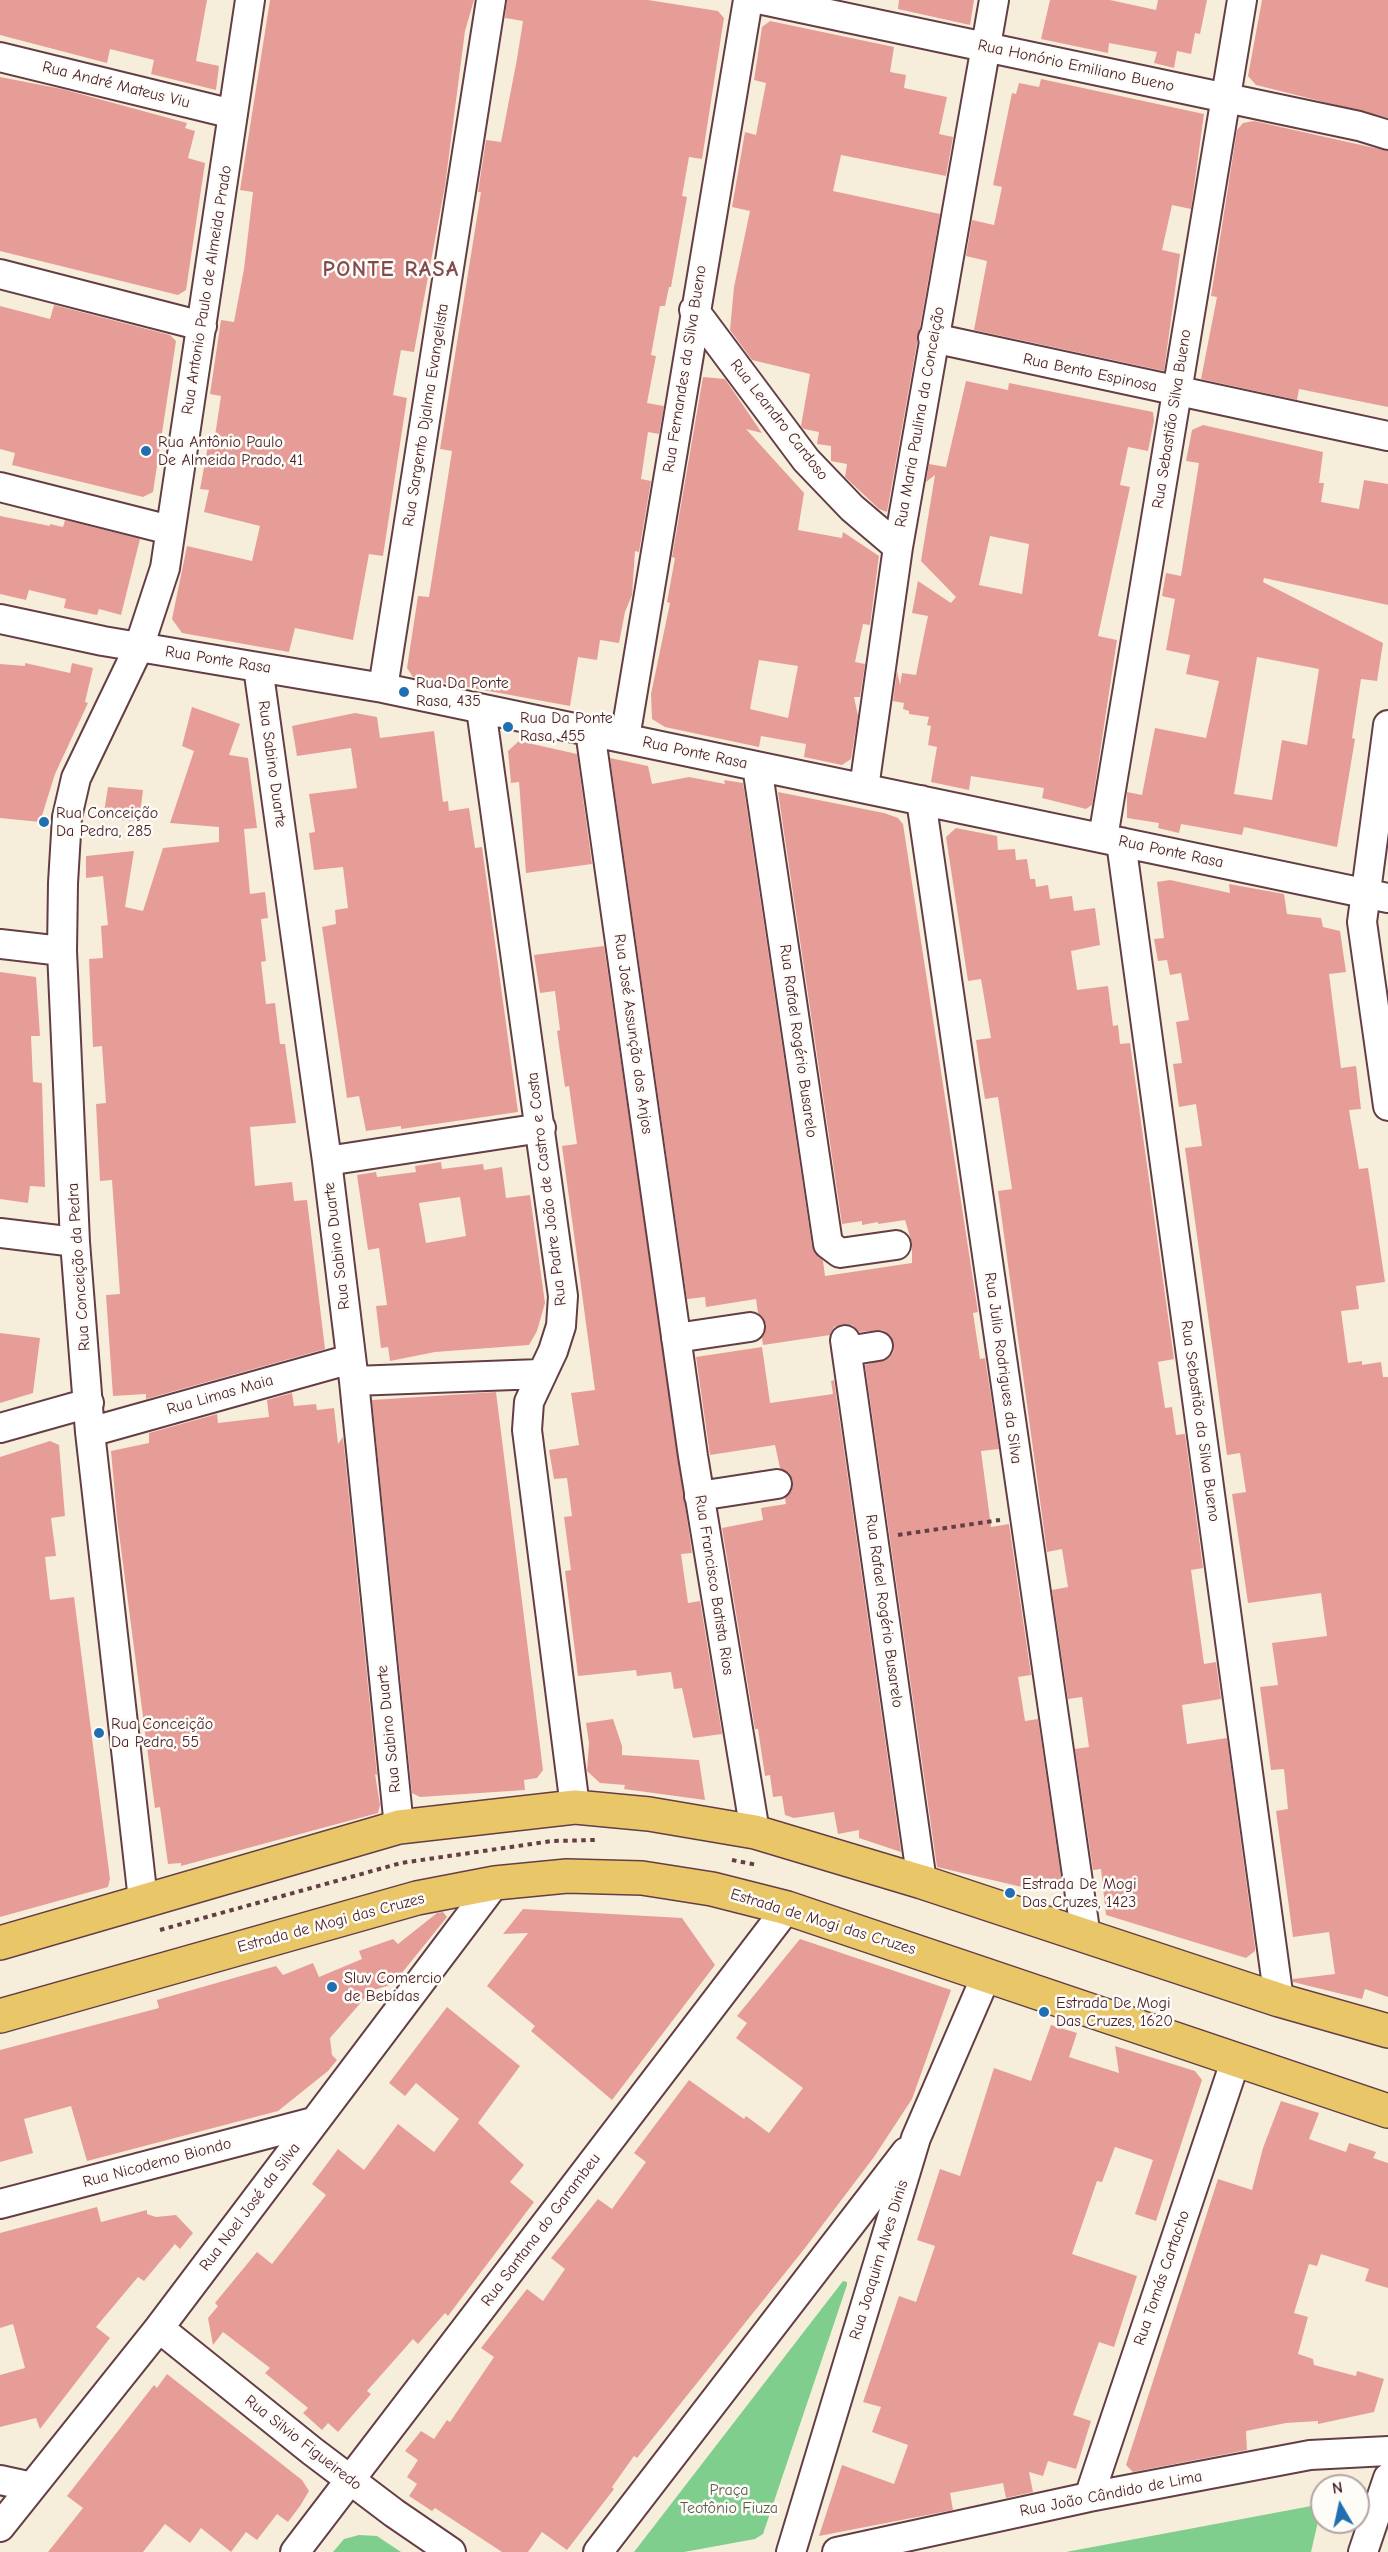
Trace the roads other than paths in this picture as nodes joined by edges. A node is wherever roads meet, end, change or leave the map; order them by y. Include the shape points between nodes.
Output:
1 (250, 0) edge
2 (491, 0) edge
3 (748, 0) edge
4 (763, 0) edge
5 (994, 0) edge
6 (1242, 0) edge
7 (986, 46) junction
8 (0, 57) edge
9 (1226, 98) junction
10 (233, 114) junction
11 (1388, 135) edge
12 (0, 274) edge
13 (694, 310) junction
14 (202, 326) junction
15 (933, 338) junction
16 (1176, 392) junction
17 (1388, 436) edge
18 (0, 486) edge
19 (170, 530) junction
20 (898, 547) junction
21 (0, 619) edge
22 (139, 647) junction
23 (258, 667) junction
24 (383, 688) junction
25 (481, 709) junction
26 (1388, 725) edge
27 (590, 731) junction
28 (625, 738) junction
29 (757, 766) junction
30 (864, 788) junction
31 (921, 800) junction
32 (1112, 840) junction
33 (1376, 895) edge
34 (0, 944) edge
35 (62, 951) junction
36 (1388, 1106) edge
37 (541, 1128) junction
38 (327, 1161) junction
39 (0, 1233) edge
40 (75, 1242) junction
41 (896, 1245) dead end
42 (750, 1327) dead end
43 (676, 1338) junction
44 (878, 1346) dead end
45 (352, 1370) junction
46 (540, 1374) junction
47 (89, 1403) junction
48 (0, 1428) edge
49 (90, 1432) junction
50 (777, 1484) dead end
51 (699, 1496) junction
52 (575, 1807) junction
53 (399, 1827) junction
54 (755, 1832) junction
55 (922, 1882) junction
56 (495, 1883) junction
57 (143, 1900) junction
58 (787, 1908) junction
59 (1086, 1937) junction
60 (0, 1942) edge
61 (987, 1974) junction
62 (1279, 2000) junction
63 (0, 2016) edge
64 (1388, 2031) edge
65 (1236, 2059) junction
66 (1388, 2111) edge
67 (313, 2122) junction
68 (916, 2138) junction
69 (0, 2204) edge
70 (842, 2234) junction
71 (880, 2258) junction
72 (159, 2328) junction
73 (1388, 2451) edge
74 (1388, 2478) edge
75 (0, 2480) edge
76 (350, 2480) junction
77 (32, 2487) junction
78 (1089, 2497) junction
79 (0, 2527) edge
80 (295, 2552) edge
81 (451, 2552) edge
82 (598, 2552) edge
83 (791, 2552) edge
84 (837, 2552) edge
85 (1363, 2552) edge

1 - 10 street, Rua Antonio Paulo de Almeida Prado
2 - 24 street, Rua Sargento Djalma Evangelista
3 - 13 street, Rua Fernandes da Silva Bueno
4 - 7 street, Rua Honório Emiliano Bueno
5 - 7 street, Rua Maria Paulina da Conceição
6 - 9 street, Rua Sebastião Silva Bueno
7 - 9 street, Rua Honório Emiliano Bueno
7 - 15 street, Rua Maria Paulina da Conceição
8 - 10 street, Rua André Mateus Viu
9 - 11 street, Rua Honório Emiliano Bueno
9 - 16 street, Rua Sebastião Silva Bueno
10 - 14 street, Rua Antonio Paulo de Almeida Prado
12 - 14 street
13 - 20 street, Rua Leandro Cardoso via 806,460 852,508
13 - 28 street, Rua Fernandes da Silva Bueno
14 - 19 street, Rua Antonio Paulo de Almeida Prado
15 - 16 street, Rua Bento Espinosa
15 - 20 street, Rua Maria Paulina da Conceição
16 - 17 street, Rua Bento Espinosa
16 - 32 street, Rua Sebastião Silva Bueno
18 - 19 street
19 - 22 street, Rua Antonio Paulo de Almeida Prado via 165,568
20 - 30 street, Rua Maria Paulina da Conceição
21 - 22 street, Rua Ponte Rasa
22 - 23 street, Rua Ponte Rasa
22 - 35 street, Rua Conceição da Pedra via 76,778 67,818
23 - 24 street, Rua Ponte Rasa
23 - 38 street, Rua Sabino Duarte
24 - 25 street, Rua Ponte Rasa
25 - 27 street, Rua Ponte Rasa
25 - 37 street, Rua Padre João de Castro e Costa
26 - 33 street
27 - 28 street, Rua Ponte Rasa
27 - 43 street, Rua José Assunção dos Anjos
28 - 29 street, Rua Ponte Rasa
29 - 30 street, Rua Ponte Rasa
29 - 41 street, Rua Rafael Rogério Busarelo via 828,1244 840,1253
30 - 31 street, Rua Ponte Rasa
31 - 32 street, Rua Ponte Rasa
31 - 59 street, Rua Julio Rodrigues da Silva
32 - 33 street, Rua Ponte Rasa
32 - 62 street, Rua Sebastião da Silva Bueno
33 - 36 street via 1362,922
34 - 35 street
35 - 40 street, Rua Conceição da Pedra
37 - 38 street
37 - 46 street, Rua Padre João de Castro e Costa via 563,1296 553,1351
38 - 45 street, Rua Sabino Duarte
39 - 40 street
40 - 47 street, Rua Conceição da Pedra
42 - 43 street
43 - 51 street, Rua Francisco Batista Rios
44 - 55 street, Rua Rafael Rogério Busarelo via 846,1346
45 - 46 street, Rua Limas Maia
45 - 49 street, Rua Limas Maia
45 - 53 street, Rua Sabino Duarte
46 - 52 street, Rua Padre João de Castro e Costa via 529,1402 527,1430
47 - 48 street
47 - 49 street, Rua Conceição da Pedra
49 - 57 street, Rua Conceição da Pedra
50 - 51 street
51 - 54 street, Rua Francisco Batista Rios
52 - 53 main road
52 - 54 main road via 649,1814
53 - 57 main road
54 - 55 main road
55 - 59 main road
56 - 58 main road, Estrada de Mogi das Cruzes via 567,1876 642,1878 712,1889
56 - 63 main road, Estrada de Mogi das Cruzes via 417,1898
56 - 67 street, Rua Noel José da Silva
57 - 60 main road
58 - 61 main road, Estrada de Mogi das Cruzes
58 - 76 street, Rua Santana do Garambeu
59 - 62 main road
61 - 65 main road, Estrada de Mogi das Cruzes
61 - 68 street, Rua Joaquim Alves Dinis
62 - 64 main road
65 - 66 main road, Estrada de Mogi das Cruzes
65 - 78 street, Rua Tomás Cartacho
67 - 69 street, Rua Nicodemo Biondo
67 - 72 street, Rua Noel José da Silva
68 - 70 street
68 - 71 street, Rua Joaquim Alves Dinis
70 - 71 street
70 - 82 street
71 - 83 street, Rua Joaquim Alves Dinis
72 - 76 street, Rua Silvio Figueiredo
72 - 77 street, Rua Noel José da Silva
73 - 78 street, Rua João Cândido de Lima via 1311,2455
74 - 85 street
75 - 77 street
76 - 80 street, Rua Santana do Garambeu
76 - 81 street, Rua Silvio Figueiredo
77 - 79 street, Rua Noel José da Silva
78 - 84 street, Rua João Cândido de Lima

